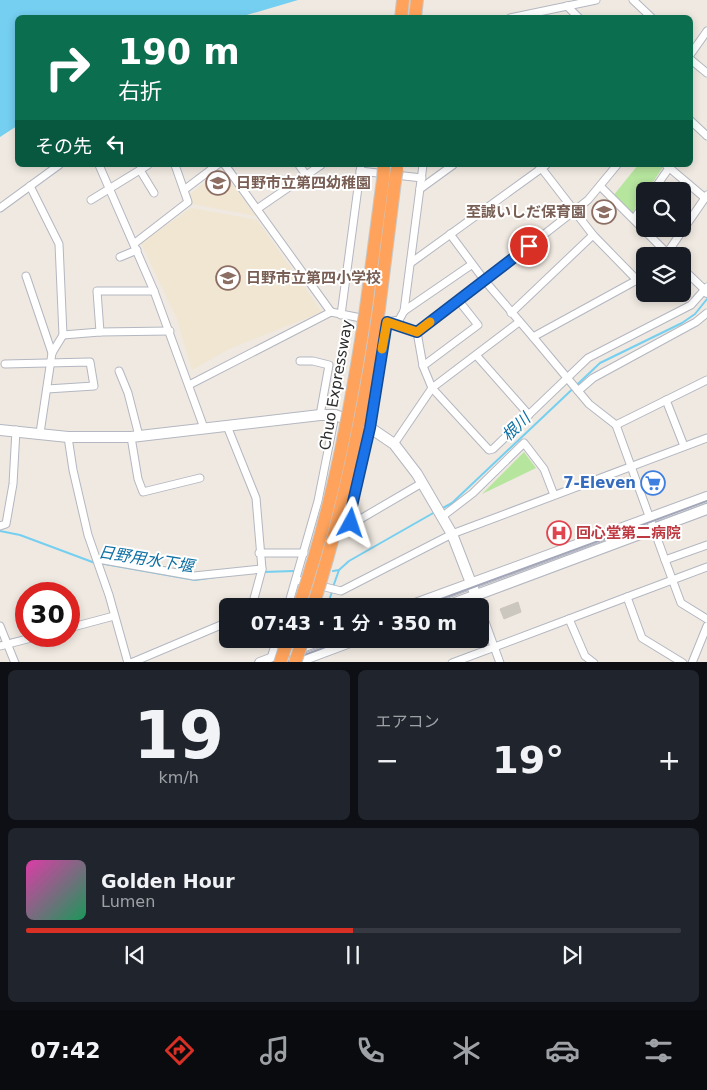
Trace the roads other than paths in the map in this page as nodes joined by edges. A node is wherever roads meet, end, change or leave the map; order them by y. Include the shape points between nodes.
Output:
1 (403, 0) edge
2 (417, 0) edge
3 (596, 0) edge
4 (633, 0) edge
5 (567, 6) junction
6 (401, 15) edge
7 (415, 15) edge
8 (529, 15) edge
9 (576, 15) edge
10 (649, 15) edge
11 (707, 31) edge
12 (693, 51) edge
13 (693, 58) edge
14 (707, 73) edge
15 (693, 123) edge
16 (707, 136) edge
17 (56, 167) edge
18 (100, 167) edge
19 (145, 167) edge
20 (177, 167) edge
21 (213, 167) edge
22 (226, 167) edge
23 (300, 167) edge
24 (318, 167) edge
25 (423, 167) edge
26 (450, 167) edge
27 (541, 167) edge
28 (543, 167) edge
29 (616, 167) edge
30 (667, 167) edge
31 (669, 167) edge
32 (361, 168) edge
33 (140, 170) junction
34 (390, 171) edge
35 (306, 175) junction
36 (422, 178) junction
37 (658, 182) edge
38 (30, 186) junction
39 (601, 187) junction
40 (110, 189) junction
41 (420, 189) junction
42 (184, 190) junction
43 (154, 193) dead end
44 (706, 196) edge
45 (91, 200) dead end
46 (0, 208) edge
47 (257, 209) junction
48 (574, 212) junction
49 (636, 216) edge
50 (634, 219) junction
51 (450, 234) junction
52 (593, 235) junction
53 (136, 246) junction
54 (660, 247) edge
55 (674, 247) edge
56 (120, 257) dead end
57 (412, 262) junction
58 (471, 264) junction
59 (26, 276) dead end
60 (691, 276) edge
61 (636, 279) edge
62 (484, 281) junction
63 (636, 281) edge
64 (706, 290) edge
65 (154, 291) junction
66 (459, 301) junction
67 (373, 308) junction
68 (404, 311) junction
69 (331, 312) junction
70 (511, 312) junction
71 (707, 313) edge
72 (342, 315) junction
73 (387, 322) junction
74 (519, 322) junction
75 (170, 331) junction
76 (100, 332) junction
77 (417, 332) junction
78 (64, 336) junction
79 (533, 337) junction
80 (52, 352) junction
81 (476, 355) junction
82 (300, 362) dead end
83 (52, 363) junction
84 (5, 364) dead end
85 (423, 366) junction
86 (119, 371) dead end
87 (568, 379) junction
88 (707, 380) edge
89 (189, 385) junction
90 (432, 388) junction
91 (47, 389) junction
92 (577, 390) junction
93 (666, 400) junction
94 (320, 415) junction
95 (335, 415) junction
96 (529, 415) junction
97 (616, 424) junction
98 (227, 426) junction
99 (204, 428) junction
100 (370, 428) junction
101 (0, 430) edge
102 (16, 430) junction
103 (40, 433) junction
104 (135, 436) junction
105 (68, 437) junction
106 (707, 438) edge
107 (394, 444) junction
108 (684, 446) junction
109 (631, 466) junction
110 (200, 478) dead end
111 (422, 483) junction
112 (554, 495) junction
113 (707, 497) edge
114 (707, 509) edge
115 (439, 511) junction
116 (650, 517) junction
117 (0, 526) edge
118 (654, 529) junction
119 (452, 534) junction
120 (707, 545) edge
121 (260, 552) junction
122 (304, 553) junction
123 (665, 560) junction
124 (99, 562) junction
125 (707, 567) edge
126 (261, 572) junction
127 (296, 580) junction
128 (673, 580) junction
129 (471, 583) junction
130 (627, 597) junction
131 (254, 598) edge
132 (290, 598) edge
133 (301, 598) edge
134 (316, 598) edge
135 (431, 598) edge
136 (476, 598) edge
137 (489, 598) edge
138 (114, 616) junction
139 (570, 619) junction
140 (707, 619) edge
141 (80, 625) edge
142 (0, 626) edge
143 (219, 626) edge
144 (707, 626) edge
145 (489, 633) edge
146 (4, 645) edge
147 (494, 646) junction
148 (276, 648) edge
149 (282, 648) edge
150 (301, 648) edge
151 (303, 648) edge
152 (334, 648) edge
153 (583, 659) edge
154 (274, 661) edge
155 (14, 662) edge
156 (129, 662) edge
157 (260, 662) edge
158 (288, 662) edge
159 (297, 662) edge
160 (452, 662) edge
161 (500, 662) edge
162 (594, 662) edge
163 (683, 662) edge
164 (692, 662) edge

1 - 6 highway
2 - 7 highway
3 - 5 street
4 - 10 street
5 - 8 street
5 - 9 street
11 - 12 street
13 - 14 street
15 - 16 street
17 - 38 street
18 - 40 street
19 - 33 street
20 - 42 street
21 - 42 street
22 - 47 street
23 - 35 street
24 - 35 street
25 - 36 street
26 - 41 street
27 - 51 street
28 - 48 street
29 - 39 street
30 - 37 street
31 - 44 street
32 - 36 street
32 - 72 street
33 - 40 street
33 - 43 street
34 - 67 highway, Chuo Expressway
35 - 47 street
36 - 41 street
38 - 46 street
38 - 78 street via 58,244
39 - 48 street
39 - 50 street
40 - 45 street
40 - 53 street
41 - 57 street
42 - 53 street via 188,202
44 - 55 street
47 - 69 street
48 - 52 street
48 - 62 street
49 - 50 street
50 - 54 street
51 - 57 street
51 - 58 street
52 - 61 street
52 - 70 street
53 - 56 street
53 - 65 street
57 - 68 street
58 - 62 street
58 - 68 street
59 - 80 street
60 - 64 street
62 - 66 street
62 - 70 street
63 - 79 street
64 - 87 street via 691,305 588,358
65 - 75 street
65 - 76 street via 97,292
66 - 77 street
66 - 85 street via 478,325
67 - 133 highway, Chuo Expressway, bridge via 326,515
67 - 134 highway, Chuo Expressway, bridge via 361,417
68 - 73 street via 399,320
69 - 72 street
69 - 89 street
70 - 74 street
71 - 92 street via 592,378
72 - 73 street
73 - 77 street
73 - 100 street
74 - 79 street
74 - 81 street
75 - 76 street
75 - 89 street
76 - 78 street
77 - 85 street
78 - 80 street
79 - 87 street
80 - 83 street
81 - 90 street
81 - 96 street
82 - 94 street via 329,365
83 - 84 street
83 - 91 street
83 - 91 street via 90,362 94,386
85 - 90 street
86 - 104 street via 128,393
87 - 92 street
87 - 96 street
88 - 93 street
89 - 99 street
90 - 96 street via 489,450
90 - 107 street
91 - 103 street
92 - 97 street via 589,404
93 - 97 street
93 - 108 street
94 - 95 main road
94 - 98 main road
95 - 100 main road
95 - 122 street via 333,436
97 - 109 street
98 - 99 main road
98 - 121 street via 256,498
99 - 104 main road
100 - 107 main road
100 - 111 street via 349,519 351,523
101 - 102 main road
102 - 103 main road
102 - 117 street via 14,484 6,524
103 - 105 main road
104 - 105 main road
104 - 110 street via 138,479 143,492
105 - 124 street via 88,534
106 - 108 street
107 - 111 main road
108 - 109 street
109 - 112 street
109 - 116 street
111 - 115 main road
112 - 115 street via 544,469 524,443 473,493
112 - 119 street
113 - 116 main road
114 - 118 main road
115 - 119 main road
116 - 118 street
116 - 129 main road
118 - 123 street
118 - 137 main road
119 - 127 street via 339,590
119 - 129 main road
120 - 123 street
121 - 122 street
121 - 126 street
122 - 127 street
123 - 128 street
124 - 126 street via 194,576
124 - 138 street
125 - 128 street
126 - 131 street
127 - 132 street
128 - 130 street
128 - 140 street via 681,603
129 - 135 main road
129 - 136 main road
130 - 139 street
130 - 163 street via 642,638
138 - 141 street
138 - 156 street
139 - 147 street
139 - 153 street
142 - 146 street
143 - 156 street
144 - 164 street
145 - 147 street
146 - 155 street
147 - 160 street
147 - 161 street
148 - 154 street
149 - 154 highway, bridge
150 - 159 highway, bridge
151 - 154 main road
152 - 159 main road
153 - 162 street
154 - 157 main road
158 - 159 main road

